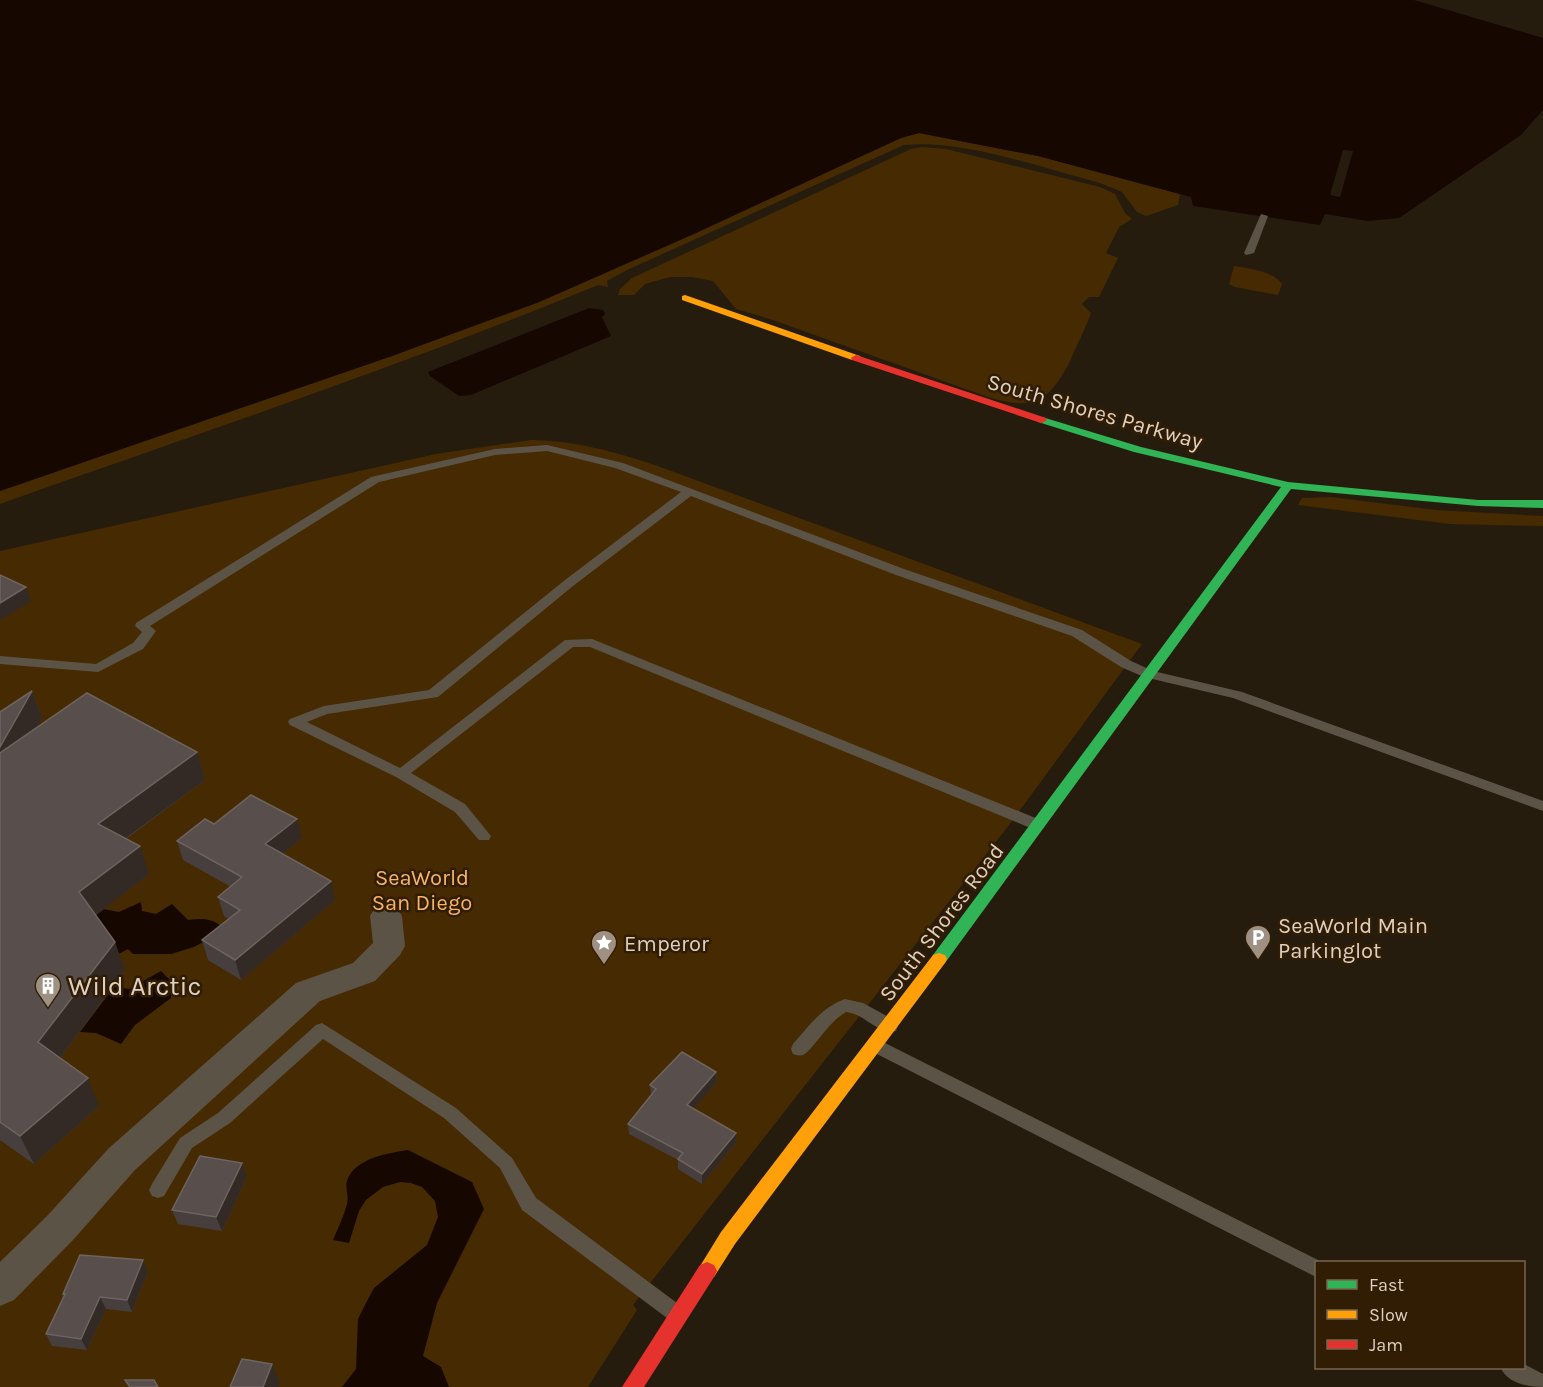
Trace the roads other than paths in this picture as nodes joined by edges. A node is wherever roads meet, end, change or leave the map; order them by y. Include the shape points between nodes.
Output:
1 (1264, 216) dead end
2 (1249, 253) dead end
3 (684, 298) dead end
4 (1288, 484) junction
5 (690, 491) junction
6 (1543, 504) edge
7 (0, 660) edge
8 (1149, 674) junction
9 (401, 774) junction
10 (1543, 806) edge
11 (1039, 825) junction
12 (484, 836) dead end
13 (386, 916) dead end
14 (890, 1026) junction
15 (875, 1046) junction
16 (799, 1049) dead end
17 (158, 1190) dead end
18 (1315, 1268) edge
19 (0, 1288) edge
20 (679, 1316) junction
21 (1513, 1369) edge
22 (1543, 1384) edge
23 (632, 1387) edge

1 - 2 lane
3 - 4 street, South Shores Parkway via 1055,426 1138,450
4 - 6 street, South Shores Parkway via 1478,503
4 - 8 street, South Shores Road
5 - 7 lane via 620,465 548,448 495,452 429,465 375,479 141,626 150,631 138,646 98,668
5 - 8 lane via 900,572 1077,633
5 - 9 lane via 433,694 324,710 295,722
8 - 10 lane via 1237,695
8 - 11 street, South Shores Road
9 - 11 lane via 570,643 592,643
9 - 12 lane via 460,808
11 - 14 street, South Shores Road
13 - 19 street via 389,946 364,972 308,992 122,1160
14 - 15 street, South Shores Road
14 - 16 lane via 850,1005 842,1006
15 - 18 lane
15 - 20 street, South Shores Road via 728,1238
17 - 20 lane via 186,1143 225,1118 322,1029 450,1113 506,1163 529,1204
20 - 23 street, South Shores Road
21 - 22 lane

